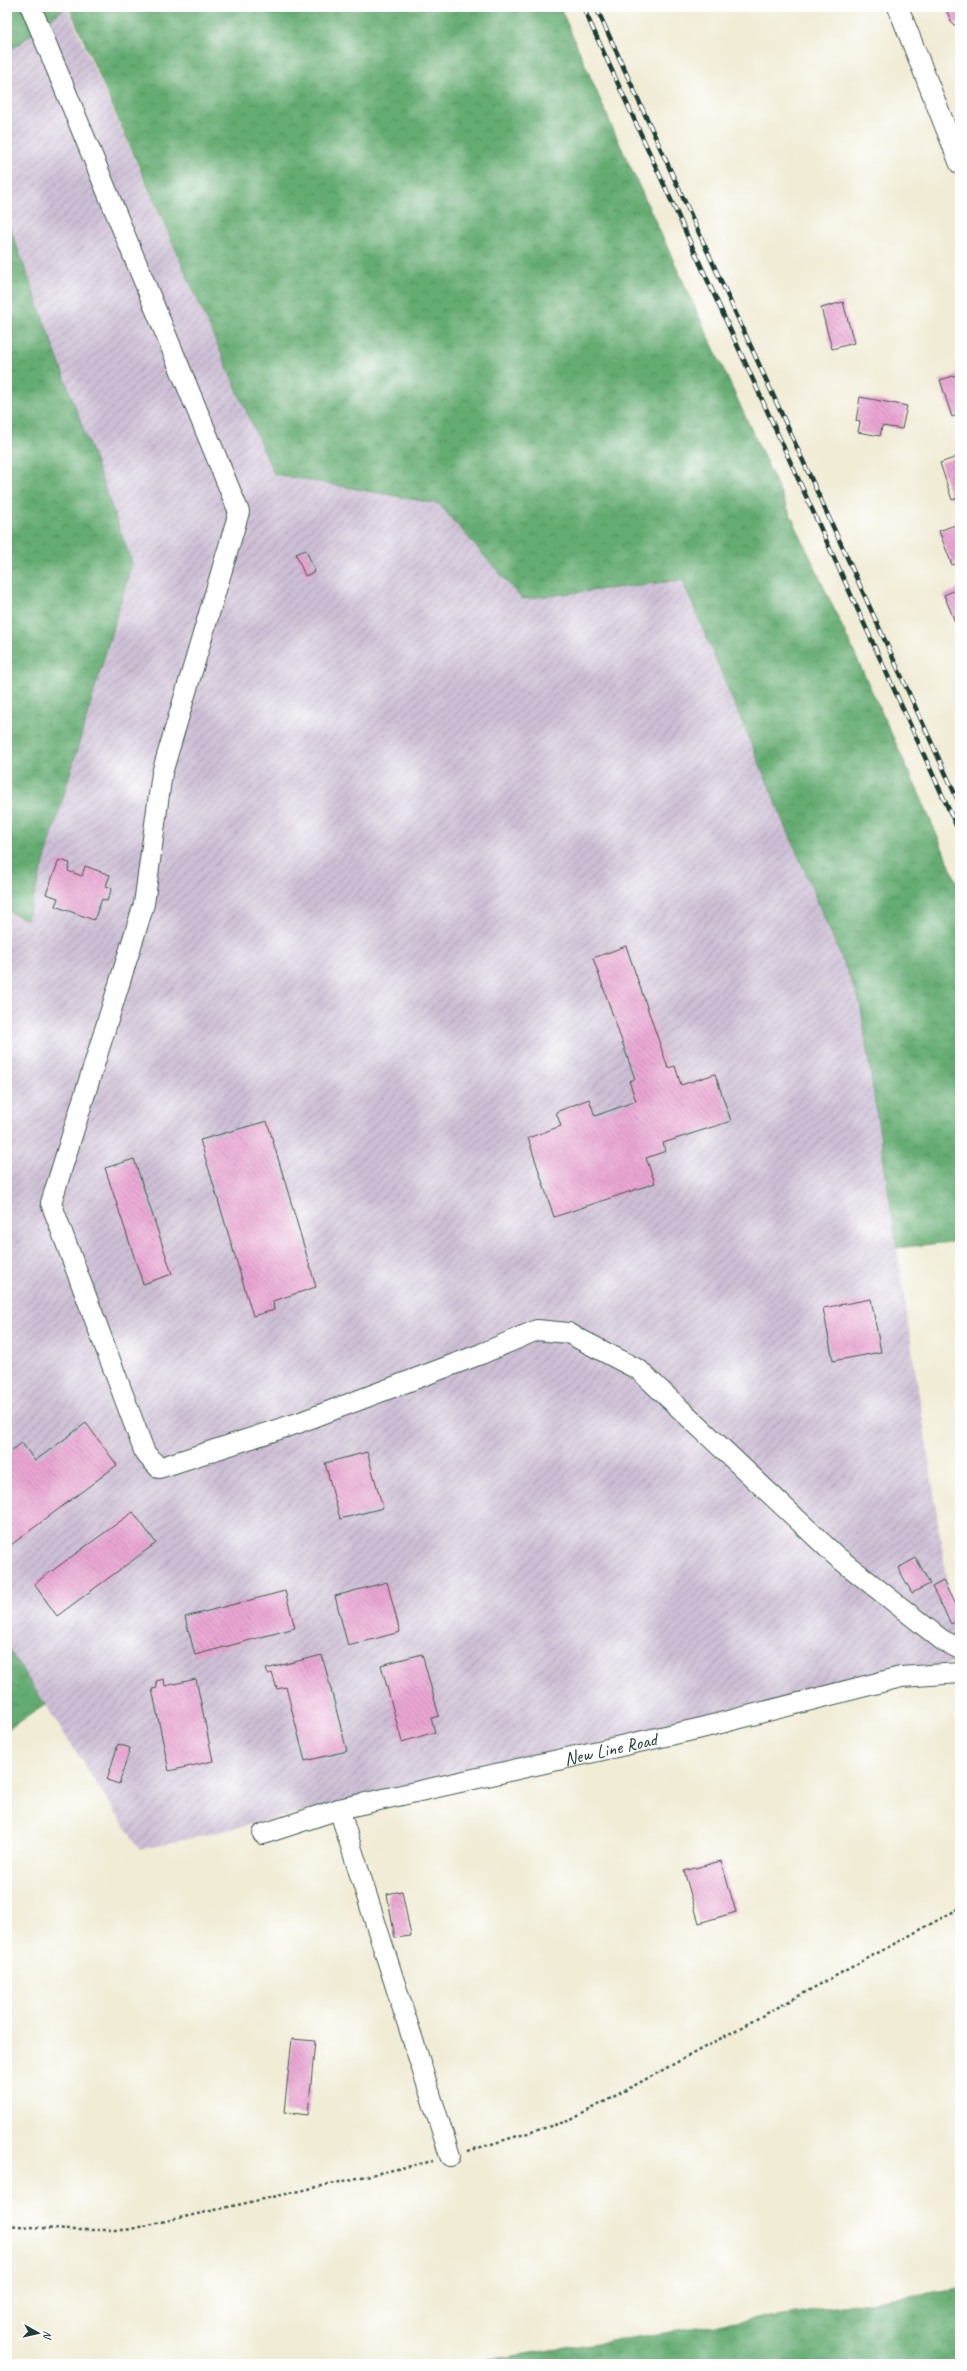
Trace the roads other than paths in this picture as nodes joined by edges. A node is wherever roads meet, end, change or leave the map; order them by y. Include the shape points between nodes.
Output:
1 (31, 7) edge
2 (898, 7) edge
3 (960, 164) edge
4 (960, 1649) edge
5 (960, 1673) edge
6 (339, 1809) junction
7 (263, 1834) dead end
8 (450, 2156) road end

1 - 4 street via 239,512 162,773 144,904 51,1203 145,1453 158,1468 298,1423 481,1354 537,1330 568,1333 639,1370 836,1556 942,1640
2 - 3 street
5 - 6 street, New Line Road via 901,1677 697,1729
6 - 7 street, New Line Road
6 - 8 street

